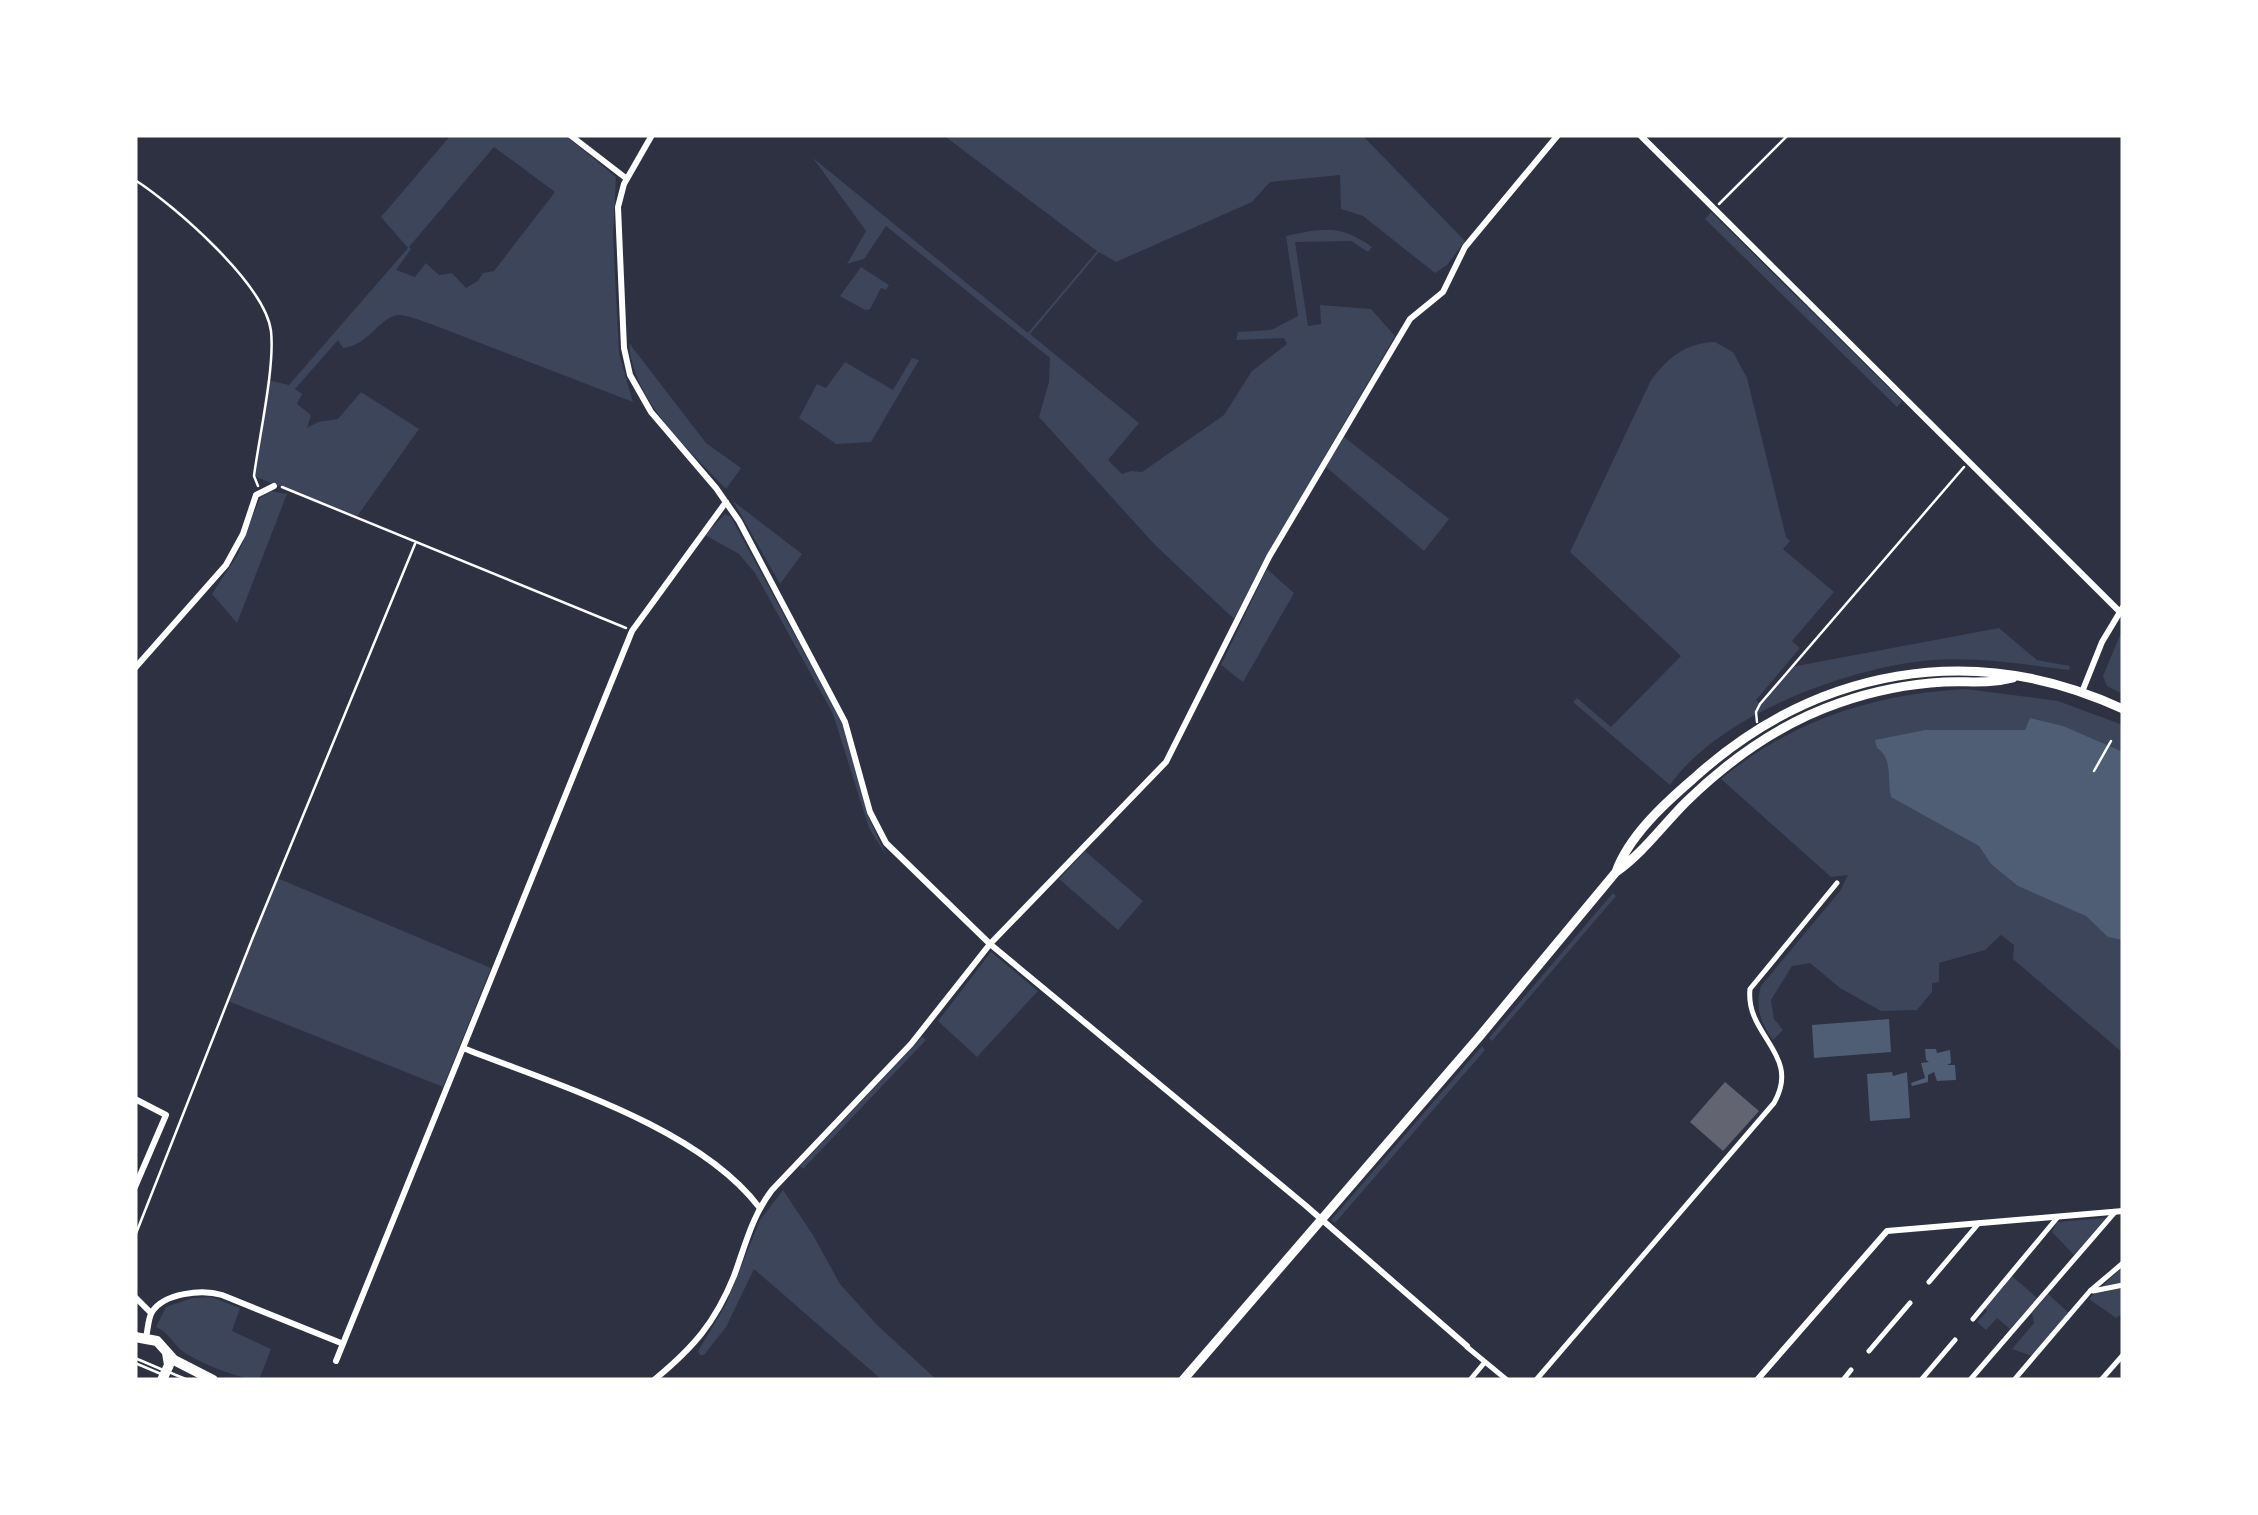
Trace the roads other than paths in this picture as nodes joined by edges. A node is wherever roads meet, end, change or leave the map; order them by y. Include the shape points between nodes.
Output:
1 (570, 135) edge
2 (652, 135) edge
3 (1558, 135) edge
4 (1640, 135) edge
5 (626, 179) junction
6 (274, 486) road end
7 (726, 502) junction
8 (2121, 609) edge
9 (135, 668) edge
10 (2013, 678) junction
11 (2082, 692) junction
12 (2123, 709) edge
13 (1616, 872) junction
14 (1837, 883) dead end
15 (990, 944) junction
16 (463, 1048) junction
17 (135, 1099) edge
18 (135, 1188) edge
19 (759, 1207) junction
20 (2120, 1211) edge
21 (2057, 1218) junction
22 (1321, 1219) junction
23 (1980, 1223) junction
24 (2123, 1262) edge
25 (1929, 1282) dead end
26 (2123, 1286) edge
27 (2090, 1291) junction
28 (135, 1296) edge
29 (1910, 1303) dead end
30 (150, 1313) junction
31 (1973, 1318) dead end
32 (141, 1337) edge
33 (1955, 1340) dead end
34 (342, 1343) junction
35 (1467, 1346) joint
36 (1868, 1350) dead end
37 (167, 1354) junction
38 (2123, 1355) edge
39 (135, 1360) edge
40 (336, 1361) dead end
41 (1485, 1362) junction
42 (1852, 1370) dead end
43 (168, 1377) edge
44 (188, 1380) edge
45 (213, 1380) edge
46 (654, 1380) edge
47 (1183, 1380) edge
48 (1470, 1380) edge
49 (1507, 1380) edge
50 (1536, 1380) edge
51 (1758, 1380) edge
52 (1843, 1380) edge
53 (1920, 1380) edge
54 (1970, 1380) edge
55 (2014, 1380) edge
56 (2101, 1380) edge

1 - 5 street
2 - 5 street
3 - 15 street via 1465,248 1443,292 1410,319 1269,558 1166,762
4 - 8 street
5 - 7 street via 618,213 630,375 651,412
6 - 9 street via 252,502 232,556
7 - 15 street via 846,722 880,834
7 - 16 street via 632,631
8 - 11 street
10 - 11 main road
10 - 13 main road via 1886,690 1789,724 1715,775
10 - 13 main road via 1961,670 1884,678 1819,698 1758,728 1684,787 1626,848
11 - 12 main road
13 - 22 main road
14 - 50 street via 1750,989 1755,1018 1782,1067 1774,1104
15 - 19 street via 911,1044
15 - 22 street
16 - 19 street via 657,1127 745,1189
16 - 34 street
17 - 18 street via 166,1115
19 - 46 street via 712,1320 694,1346
20 - 21 street
20 - 54 street
21 - 23 street
21 - 31 street
22 - 35 street
22 - 47 main road
23 - 25 street
23 - 51 street via 1880,1235
24 - 27 street
26 - 27 street
27 - 55 street
28 - 30 street
29 - 36 street
30 - 32 street
30 - 34 street via 186,1294 214,1292
32 - 37 main road via 157,1340
33 - 53 street
34 - 40 street
35 - 41 street
37 - 43 main road
37 - 45 main road
38 - 56 street
39 - 43 lane
41 - 48 street
41 - 49 street
42 - 52 street
43 - 44 lane

